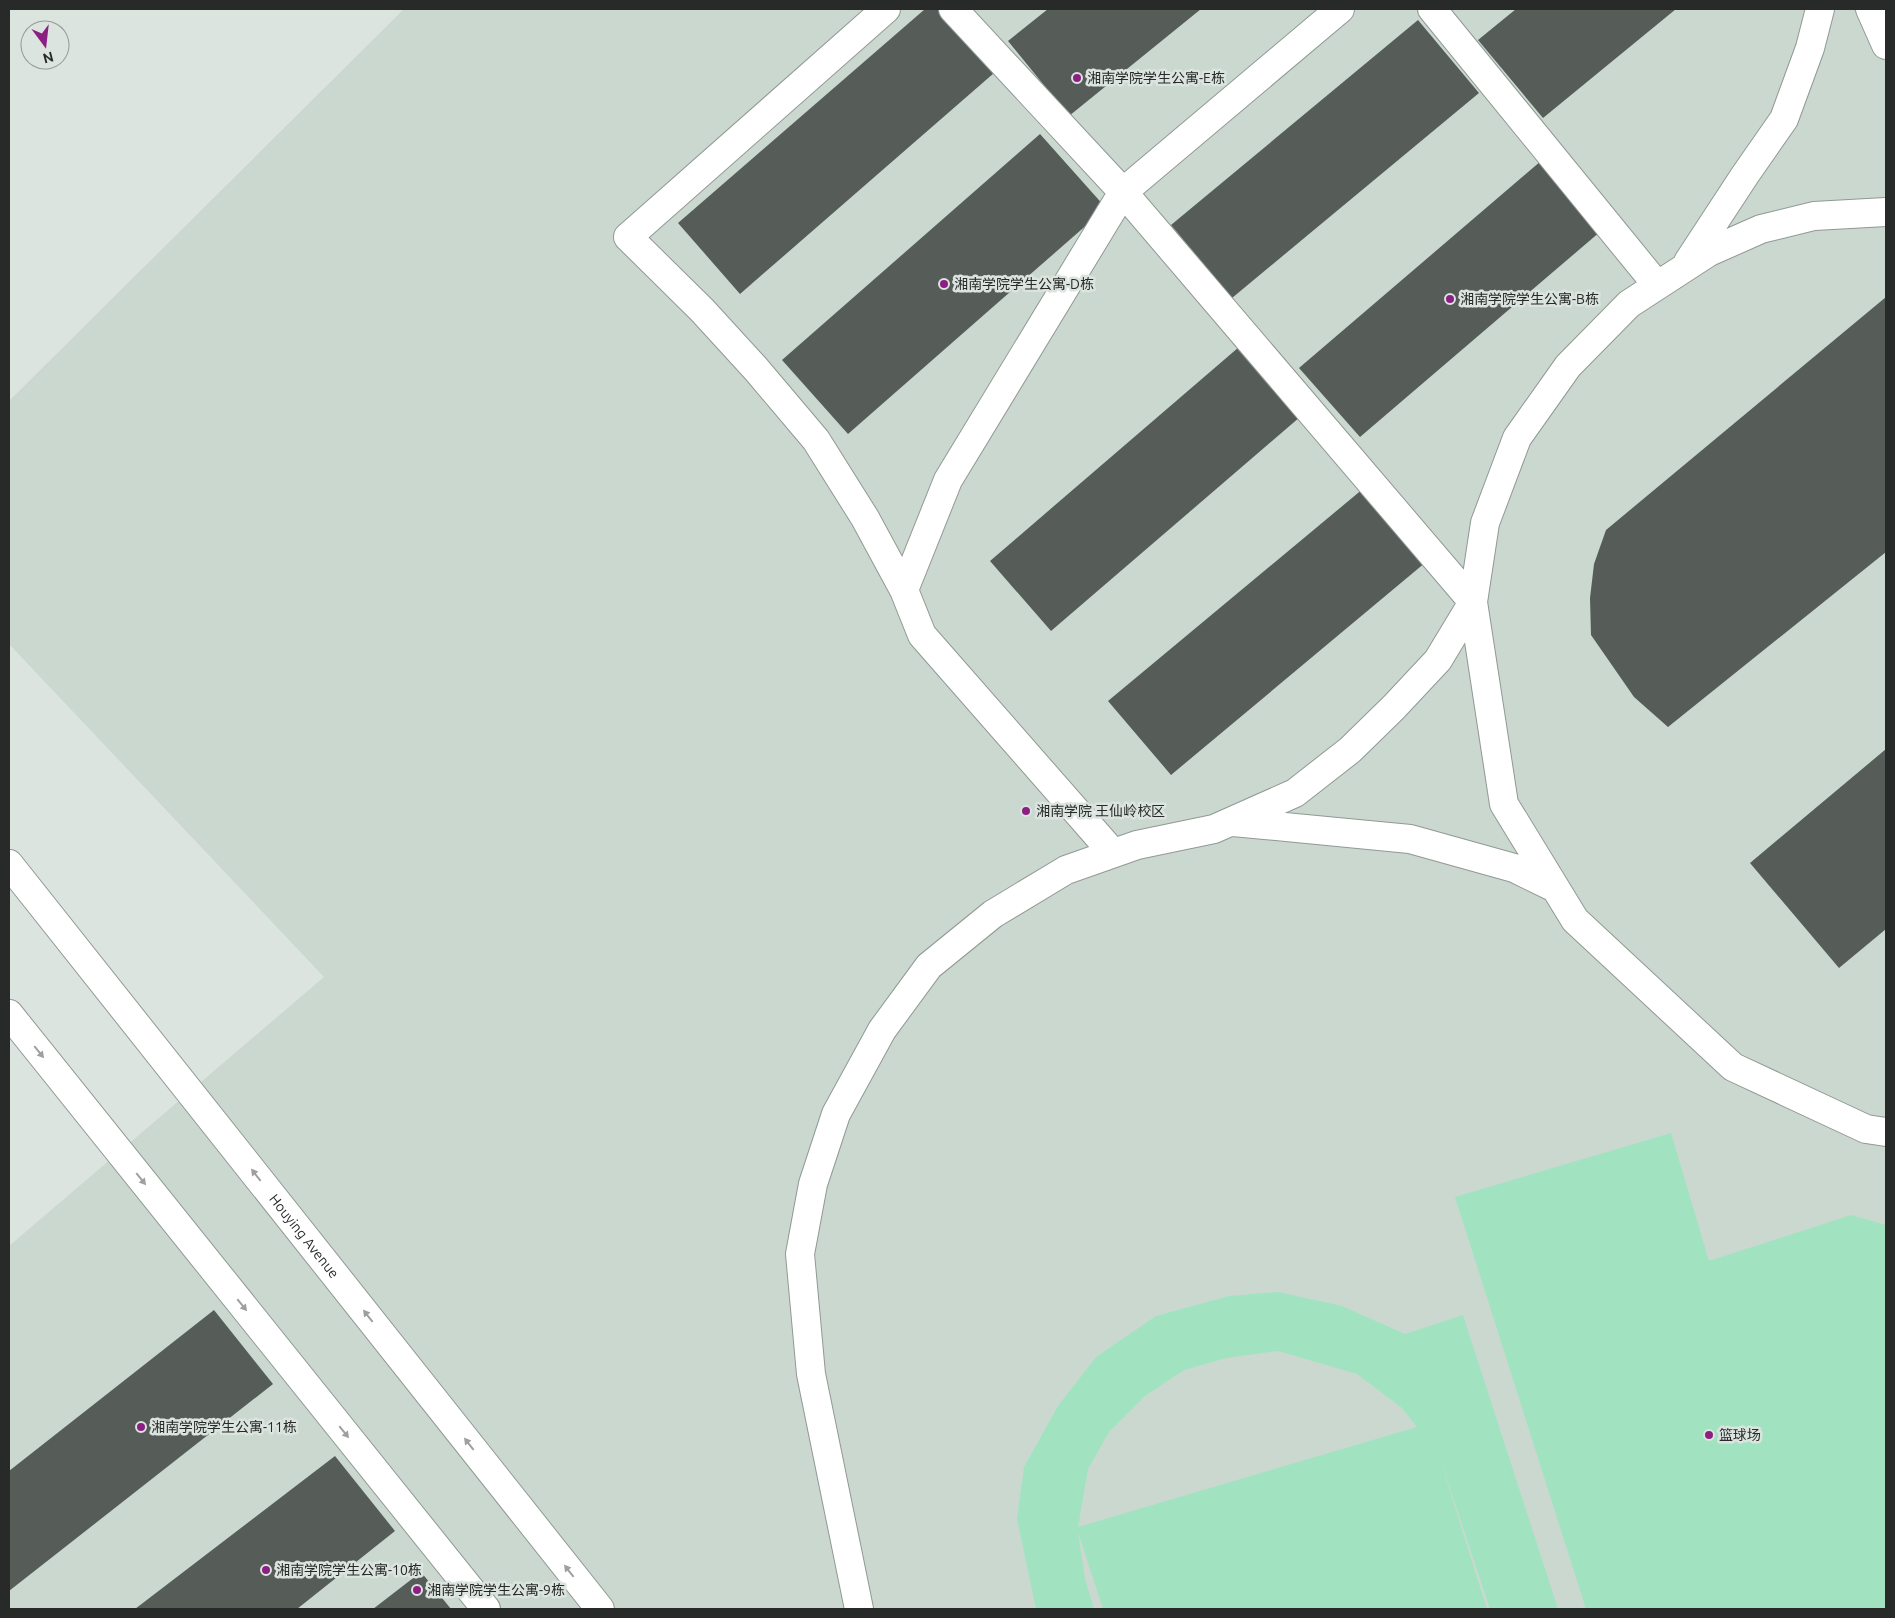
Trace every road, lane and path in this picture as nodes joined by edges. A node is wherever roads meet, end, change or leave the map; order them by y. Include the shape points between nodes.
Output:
1 (886, 9) edge
2 (953, 9) edge
3 (1340, 9) edge
4 (1432, 9) edge
5 (1820, 9) edge
6 (1870, 9) edge
7 (1886, 45) edge
8 (1123, 192) junction
9 (1886, 212) edge
10 (1685, 268) junction
11 (1657, 285) junction
12 (904, 590) junction
13 (1473, 602) junction
14 (1232, 821) junction
15 (1113, 853) junction
16 (9, 864) edge
17 (1556, 888) junction
18 (9, 1014) edge
19 (1886, 1132) edge
20 (486, 1609) edge
21 (600, 1609) edge
22 (859, 1609) edge

1 - 12 street via 628,237 702,310 816,440 865,518
2 - 8 street
3 - 8 street
4 - 11 street
5 - 10 street via 1810,48 1784,120
6 - 7 street
8 - 12 street via 948,480
8 - 13 street
9 - 10 street via 1814,216 1761,229 1709,252
10 - 11 street
11 - 13 street via 1629,304 1568,366 1517,438 1485,523
12 - 15 street via 922,635
13 - 14 street via 1438,660 1350,750 1295,793
13 - 17 street via 1504,804
14 - 15 street via 1214,829 1137,844
14 - 17 street via 1410,839 1514,868
15 - 22 street via 1066,870 1010,904 929,966 882,1030 836,1114 813,1184 800,1254 811,1374
21 -> 16 street, Houying Avenue
17 - 19 street via 1575,920 1733,1067 1866,1129
18 -> 20 street

